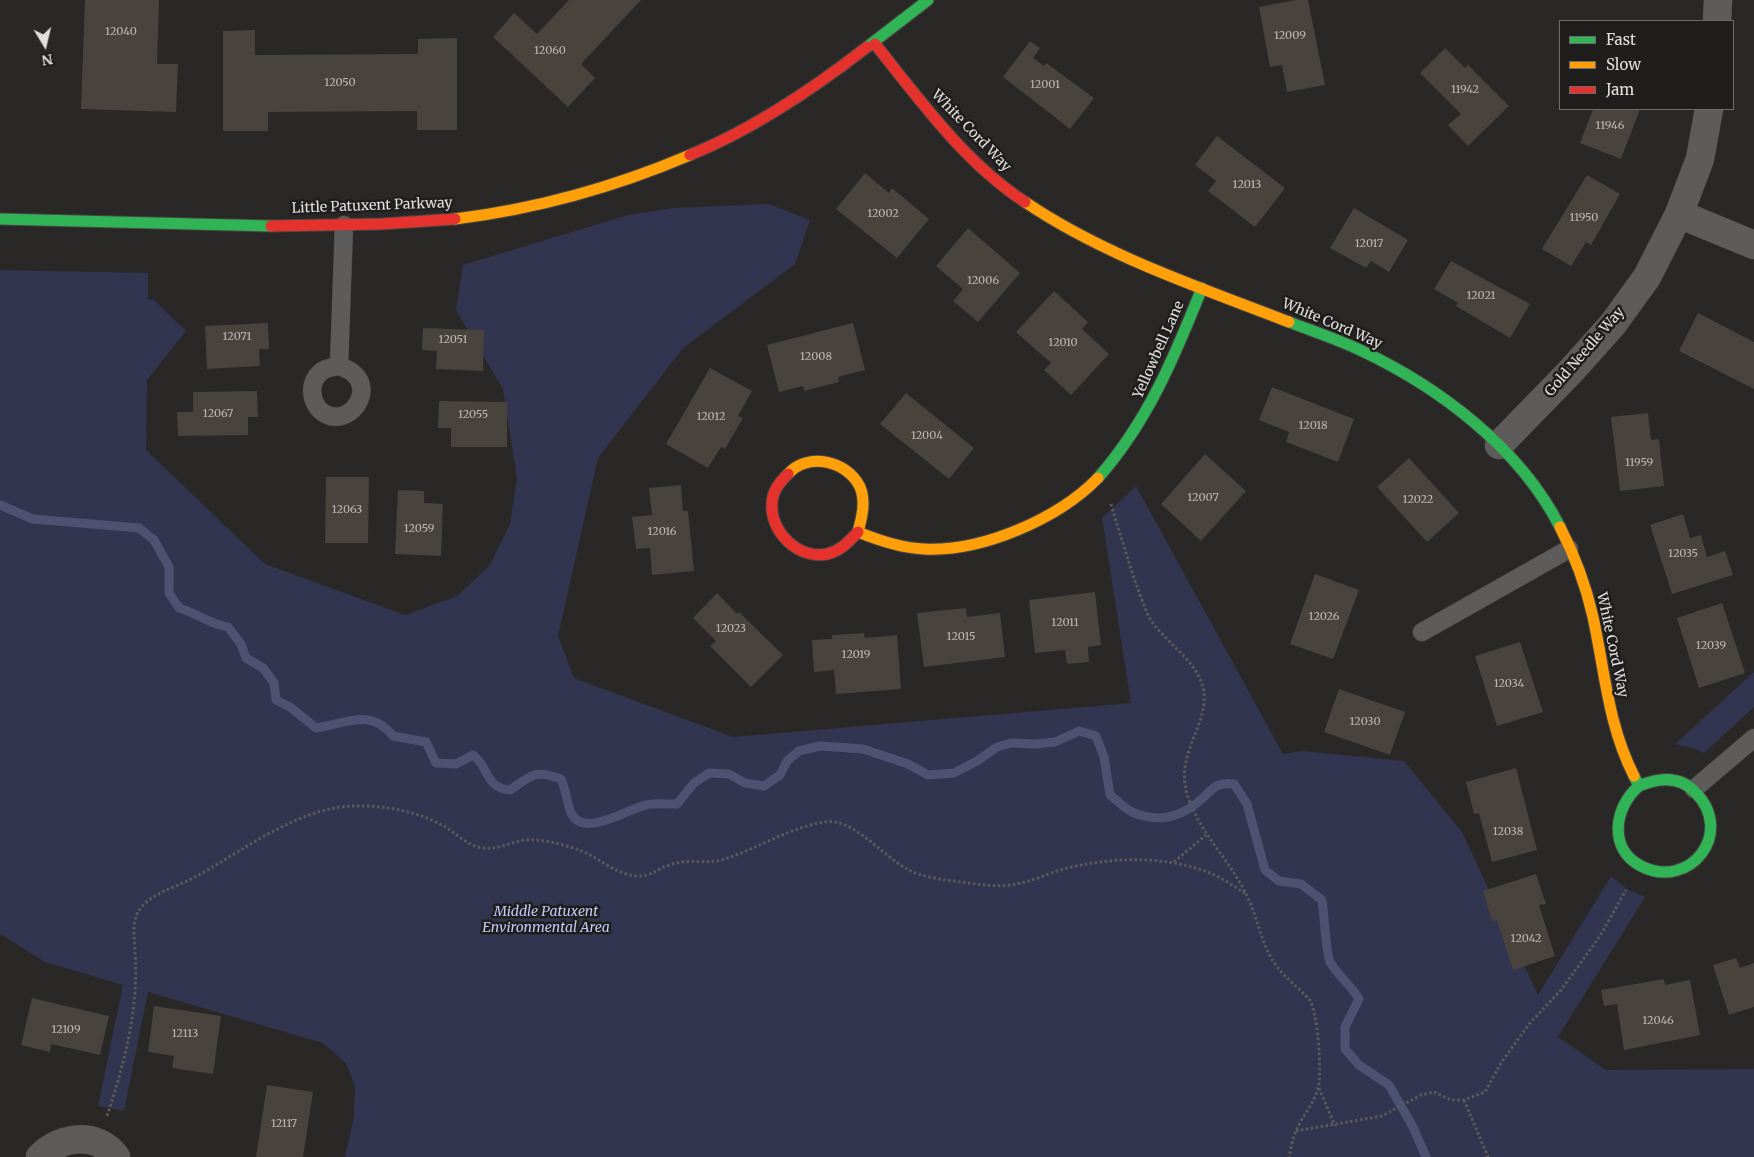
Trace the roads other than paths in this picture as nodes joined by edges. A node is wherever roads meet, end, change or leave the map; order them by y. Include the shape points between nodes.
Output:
1 (928, 0) edge
2 (1718, 0) edge
3 (1717, 20) edge
4 (875, 44) junction
5 (1708, 110) edge
6 (1679, 214) junction
7 (0, 219) edge
8 (344, 225) junction
9 (1754, 244) edge
10 (1202, 288) junction
11 (339, 366) dead end
12 (1499, 445) junction
13 (858, 532) junction
14 (1569, 549) junction
15 (1422, 632) dead end
16 (1754, 738) edge
17 (1639, 786) junction
18 (1694, 789) junction
19 (107, 1150) edge
20 (40, 1157) edge

1 - 4 street, Little Patuxent Parkway
2 - 3 street
4 - 8 street, Little Patuxent Parkway via 808,92 728,138 655,170 519,208 437,221
4 - 10 street, White Cord Way via 953,138 996,180 1039,212 1094,243
5 - 6 street, Gold Needle Way via 1700,159
6 - 9 street
6 - 12 street, Gold Needle Way via 1646,276 1613,324
7 - 8 street, Little Patuxent Parkway
8 - 11 lane
10 - 12 street, White Cord Way via 1368,353 1448,401
10 - 13 street, Yellowbell Lane via 1160,391 1136,432 1102,475 1066,504 1032,524 982,541 948,548 910,550
12 - 14 street, White Cord Way via 1534,486 1557,522
13 - 13 street via 865,501 851,474 838,465 809,461 782,476 774,488 771,507 774,526 795,548 815,554 830,553 844,546
14 - 15 lane
14 - 17 street, White Cord Way via 1589,601 1614,727
16 - 18 lane
17 - 18 street via 1668,778 1684,782
17 - 18 street via 1625,800 1619,814 1618,832 1627,854 1640,866 1657,872 1675,872 1692,865 1708,847 1713,828 1711,811
19 - 20 street via 82,1138 63,1141 48,1148

